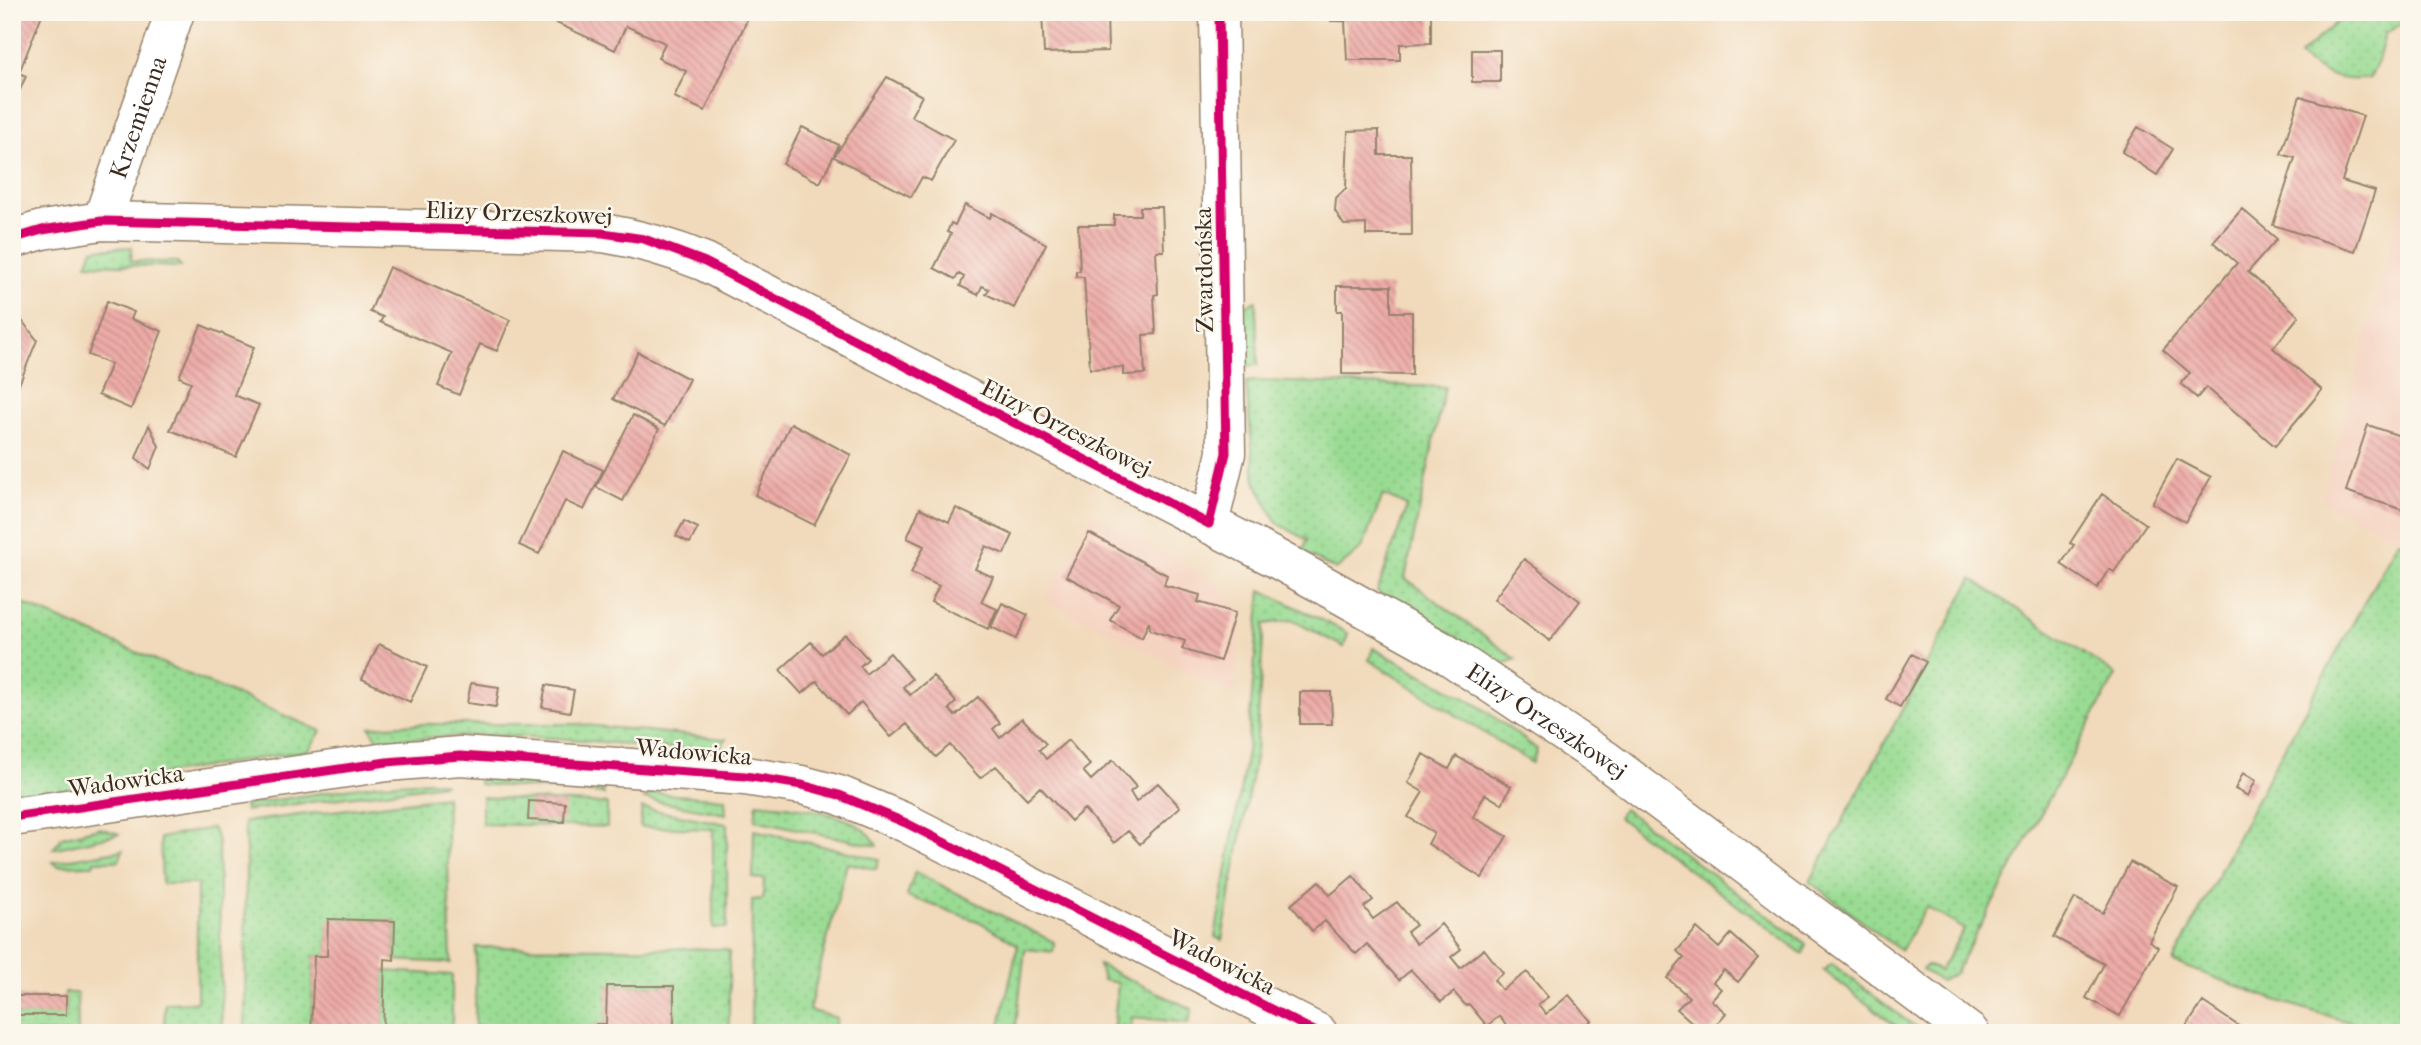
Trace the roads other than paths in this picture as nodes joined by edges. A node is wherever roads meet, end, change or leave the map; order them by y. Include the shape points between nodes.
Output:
1 (175, 12) edge
2 (1219, 12) edge
3 (102, 221) junction
4 (12, 239) edge
5 (1209, 524) junction
6 (12, 817) edge
7 (1318, 1033) edge
8 (1970, 1033) edge

1 - 3 street, Krzemienna
2 - 5 street, Zwardońska via 1226,453
3 - 4 street, Elizy Orzeszkowej
3 - 5 street, Elizy Orzeszkowej via 603,233 644,239 705,262
5 - 8 street, Elizy Orzeszkowej via 1442,651 1522,703 1604,758
6 - 7 street, Wadowicka via 387,762 460,756 627,765 802,785 869,805 906,822

